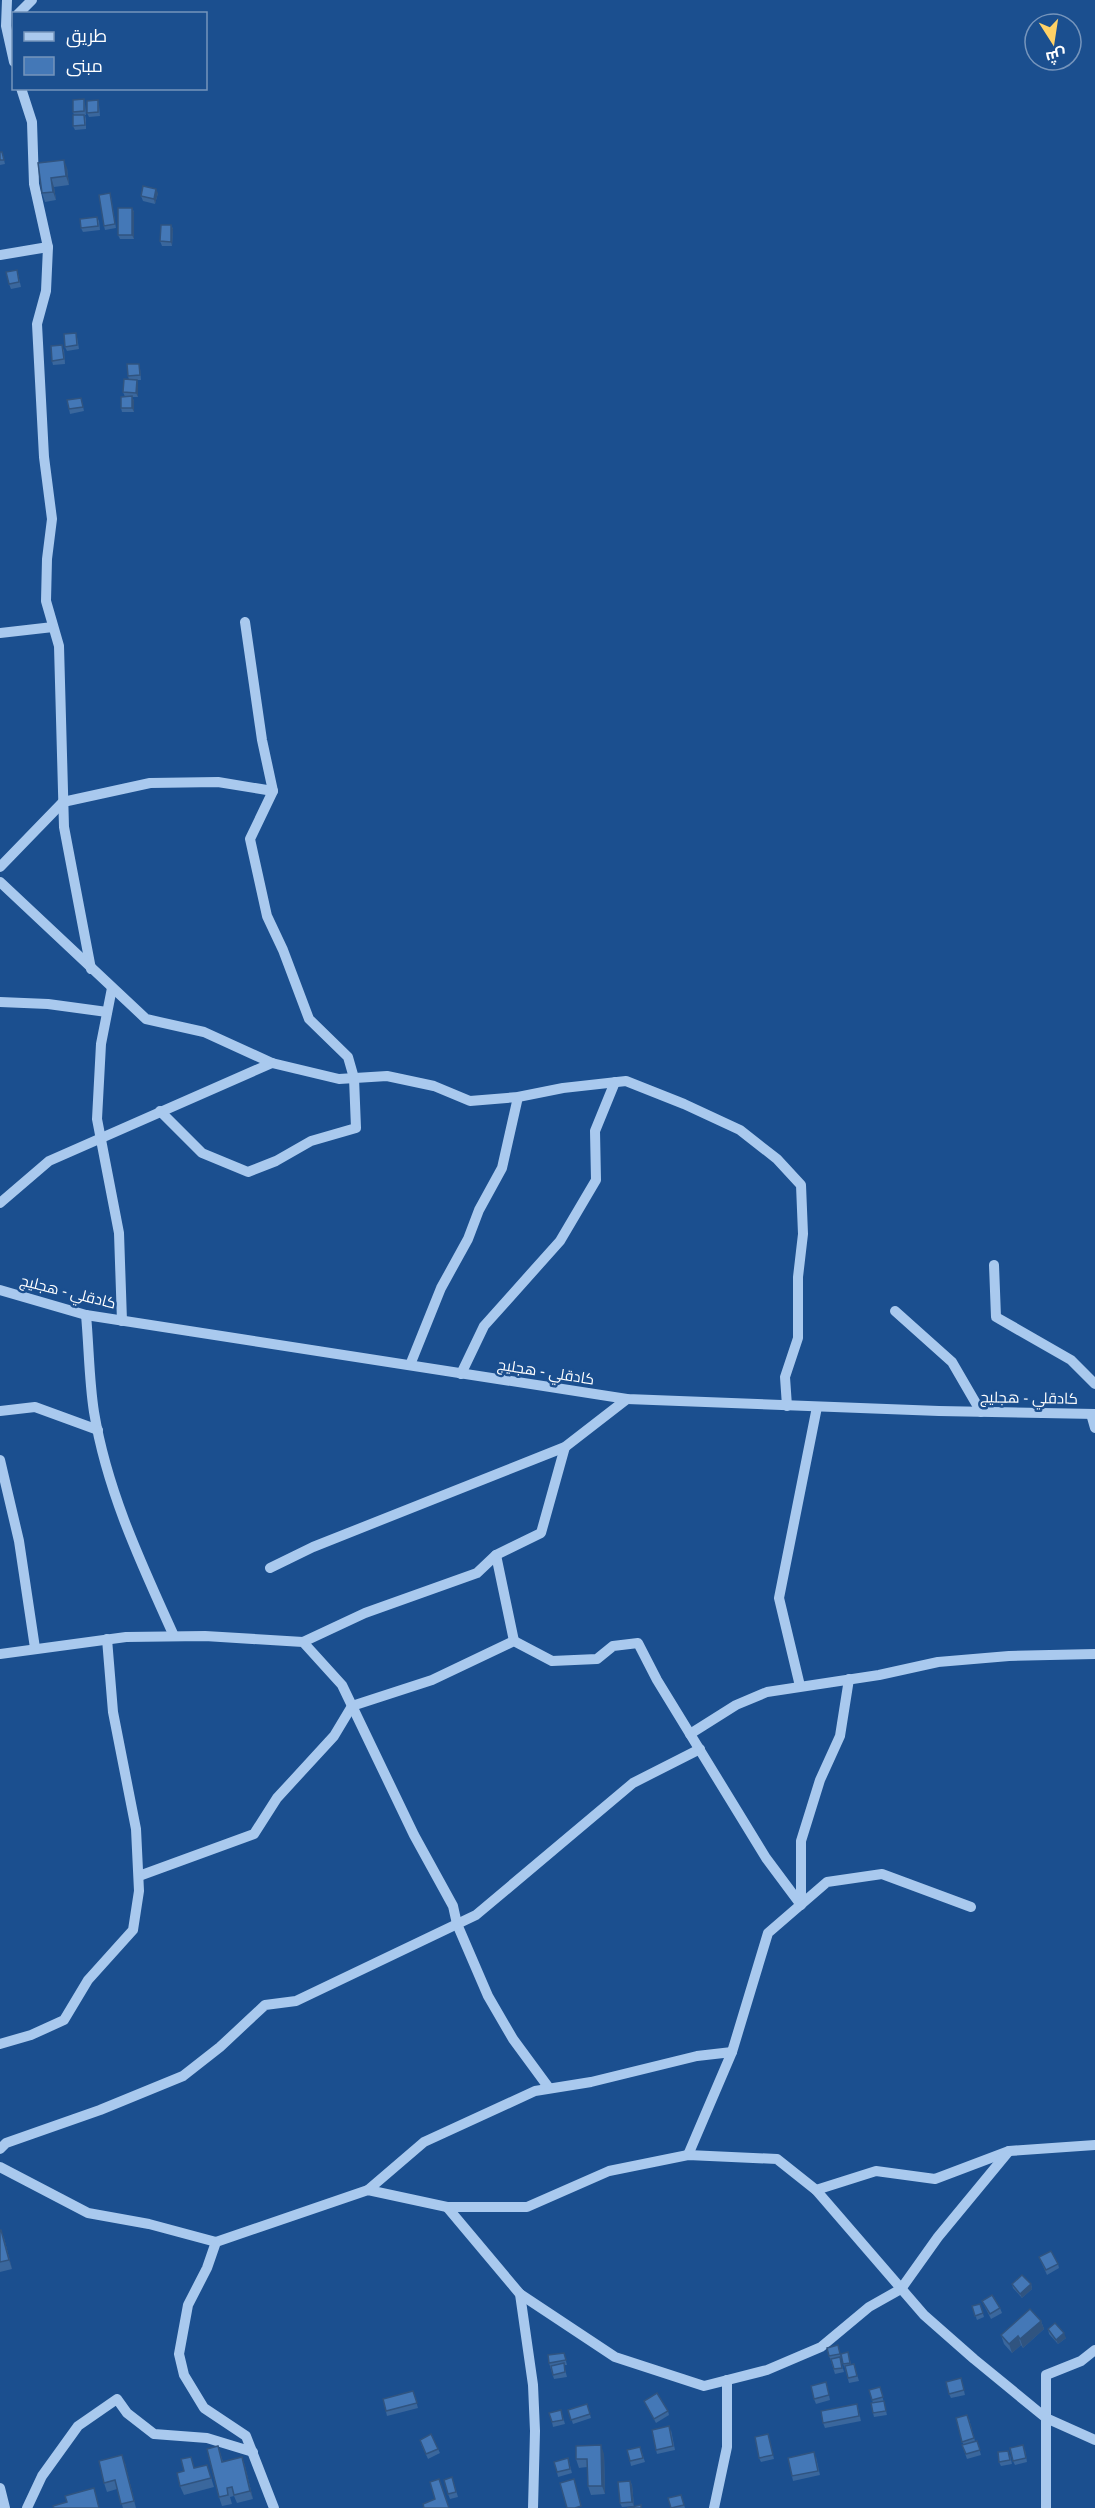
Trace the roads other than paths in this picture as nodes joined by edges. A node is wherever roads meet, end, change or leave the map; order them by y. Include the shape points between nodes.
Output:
1 (7, 0) edge
2 (32, 0) edge
3 (20, 12) edge
4 (6, 25) edge
5 (12, 53) edge
6 (22, 90) edge
7 (48, 247) junction
8 (0, 255) edge
9 (245, 622) dead end
10 (53, 627) junction
11 (0, 633) edge
12 (273, 791) junction
13 (63, 802) junction
14 (0, 867) edge
15 (0, 882) edge
16 (91, 969) junction
17 (112, 988) junction
18 (0, 1002) edge
19 (107, 1012) junction
20 (272, 1063) junction
21 (354, 1078) junction
22 (615, 1082) junction
23 (518, 1097) junction
24 (160, 1111) junction
25 (101, 1139) junction
26 (0, 1203) edge
27 (994, 1265) dead end
28 (0, 1290) edge
29 (895, 1311) dead end
30 (86, 1315) junction
31 (122, 1321) junction
32 (410, 1365) junction
33 (461, 1374) junction
34 (1095, 1384) edge
35 (627, 1399) junction
36 (787, 1406) junction
37 (818, 1407) junction
38 (0, 1411) edge
39 (981, 1412) junction
40 (1093, 1414) edge
41 (1095, 1428) edge
42 (98, 1430) junction
43 (565, 1447) junction
44 (0, 1460) edge
45 (496, 1555) junction
46 (270, 1568) dead end
47 (174, 1636) junction
48 (107, 1639) junction
49 (514, 1641) junction
50 (303, 1642) junction
51 (35, 1648) junction
52 (0, 1654) edge
53 (1095, 1654) edge
54 (849, 1679) junction
55 (800, 1686) junction
56 (352, 1706) junction
57 (690, 1734) junction
58 (700, 1749) junction
59 (139, 1876) junction
60 (801, 1905) junction
61 (971, 1907) dead end
62 (457, 1924) junction
63 (0, 2044) edge
64 (732, 2052) junction
65 (549, 2088) junction
66 (1095, 2145) edge
67 (0, 2149) edge
68 (1009, 2151) junction
69 (688, 2155) junction
70 (0, 2168) edge
71 (368, 2190) junction
72 (816, 2190) junction
73 (447, 2207) junction
74 (216, 2242) junction
75 (901, 2289) junction
76 (520, 2294) junction
77 (1095, 2350) edge
78 (727, 2380) junction
79 (1046, 2418) junction
80 (1095, 2440) edge
81 (253, 2452) junction
82 (0, 2488) edge
83 (5, 2508) edge
84 (27, 2508) edge
85 (274, 2508) edge
86 (533, 2508) edge
87 (714, 2508) edge
88 (1046, 2508) edge

1 - 4 street
2 - 3 street
4 - 5 street
6 - 7 street via 32,122 34,184
7 - 8 street
7 - 10 street via 46,291 38,324 44,458 52,519 46,601
9 - 12 street
10 - 11 street
10 - 13 street via 58,646
12 - 13 street via 218,782 150,783
12 - 21 street via 250,839 267,916 309,1019 348,1057
13 - 14 street
13 - 16 street via 64,827
15 - 16 street
16 - 17 street
17 - 19 street
17 - 20 street via 146,1019 204,1032
18 - 19 street
19 - 25 street via 97,1119
20 - 21 street via 339,1079
20 - 24 street
21 - 23 street via 387,1076 434,1086 470,1101
21 - 24 street via 357,1128 311,1141 248,1172 202,1154
22 - 23 street
22 - 33 street via 596,1131 596,1180 560,1241 484,1326
22 - 36 street via 626,1081 740,1130 777,1159 801,1185 798,1338 785,1377
23 - 32 street via 502,1168 441,1288
24 - 25 street
25 - 26 street via 49,1161
25 - 31 street via 119,1233
27 - 34 street via 996,1317 1071,1360
28 - 30 street, كادقلي - هجليج
29 - 39 street via 952,1362
30 - 31 street, كادقلي - هجليج
30 - 42 street
31 - 32 street, كادقلي - هجليج
32 - 33 street, كادقلي - هجليج
33 - 35 street, كادقلي - هجليج
35 - 36 street, كادقلي - هجليج
35 - 43 street
36 - 37 street, كادقلي - هجليج
37 - 39 street, كادقلي - هجليج
37 - 55 street via 779,1598
38 - 42 street via 35,1407
39 - 40 street, كادقلي - هجليج
40 - 41 street
42 - 47 street via 131,1541
43 - 45 street via 542,1533
43 - 46 street via 313,1547
44 - 51 street via 19,1541
45 - 49 street
45 - 50 street via 477,1573 364,1613
47 - 48 street
47 - 50 street
48 - 51 street
48 - 59 street via 113,1712 136,1829
49 - 56 street via 432,1680
49 - 57 street via 552,1660 597,1659 613,1646 638,1643
50 - 56 street via 342,1684
51 - 52 street
53 - 54 street via 938,1662
54 - 55 street
54 - 60 street via 840,1736 820,1780 801,1841
55 - 57 street via 767,1692 736,1705
56 - 59 street via 334,1736 277,1798 254,1834
56 - 62 street via 453,1906
57 - 58 street
58 - 60 street via 766,1858
58 - 62 street via 633,1783 476,1915
59 - 63 street via 133,1930 88,1980 64,2020
60 - 61 street via 827,1882 882,1874
60 - 64 street via 768,1933
62 - 65 street via 488,1996
62 - 67 street via 296,2001 266,2005 183,2076 6,2143
64 - 65 street
64 - 69 street
65 - 71 street via 424,2142
66 - 68 street
68 - 72 street via 935,2179 876,2171
68 - 75 street
69 - 72 street via 777,2159
69 - 73 street via 609,2171 527,2207
70 - 74 street via 88,2213
71 - 73 street
71 - 74 street
72 - 75 street
73 - 76 street
74 - 81 street via 188,2305 179,2354 183,2375 204,2408 246,2436
75 - 78 street via 868,2307 821,2347 766,2370
75 - 79 street via 924,2315
76 - 78 street via 615,2357 704,2386
76 - 86 street via 533,2385
77 - 79 street via 1081,2361 1046,2375
78 - 87 street via 727,2447
79 - 80 street
79 - 88 street
81 - 84 street via 207,2438 154,2434 127,2413 117,2399 78,2426 42,2476
81 - 85 street
82 - 83 street

